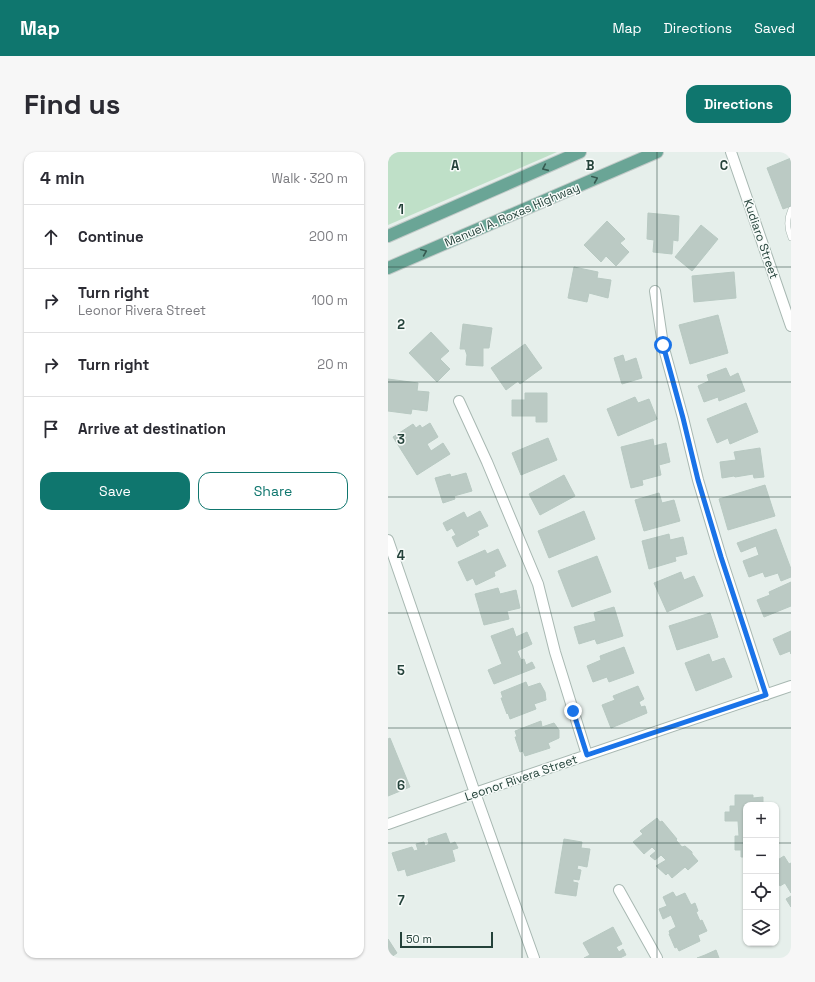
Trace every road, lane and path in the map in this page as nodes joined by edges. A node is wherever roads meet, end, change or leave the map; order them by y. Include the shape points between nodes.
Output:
1 (580, 152) edge
2 (657, 152) edge
3 (731, 152) edge
4 (791, 209) edge
5 (388, 236) edge
6 (791, 238) edge
7 (388, 268) edge
8 (655, 291) dead end
9 (791, 326) edge
10 (459, 401) dead end
11 (388, 540) edge
12 (791, 686) edge
13 (766, 695) junction
14 (587, 755) junction
15 (475, 793) junction
16 (388, 824) edge
17 (619, 890) dead end
18 (534, 958) edge
19 (657, 958) edge

1 -> 5 main road
7 -> 2 main road, Manuel A. Roxas Highway
3 - 9 street, Kudiaro Street
4 - 6 lane via 788,214
8 - 13 street via 663,345 698,480
10 - 14 street via 538,584
11 - 15 street
12 - 13 street, Leonor Rivera Street
13 - 14 street, Leonor Rivera Street
14 - 15 street, Leonor Rivera Street
15 - 16 street, Leonor Rivera Street
15 - 18 street
17 - 19 street

